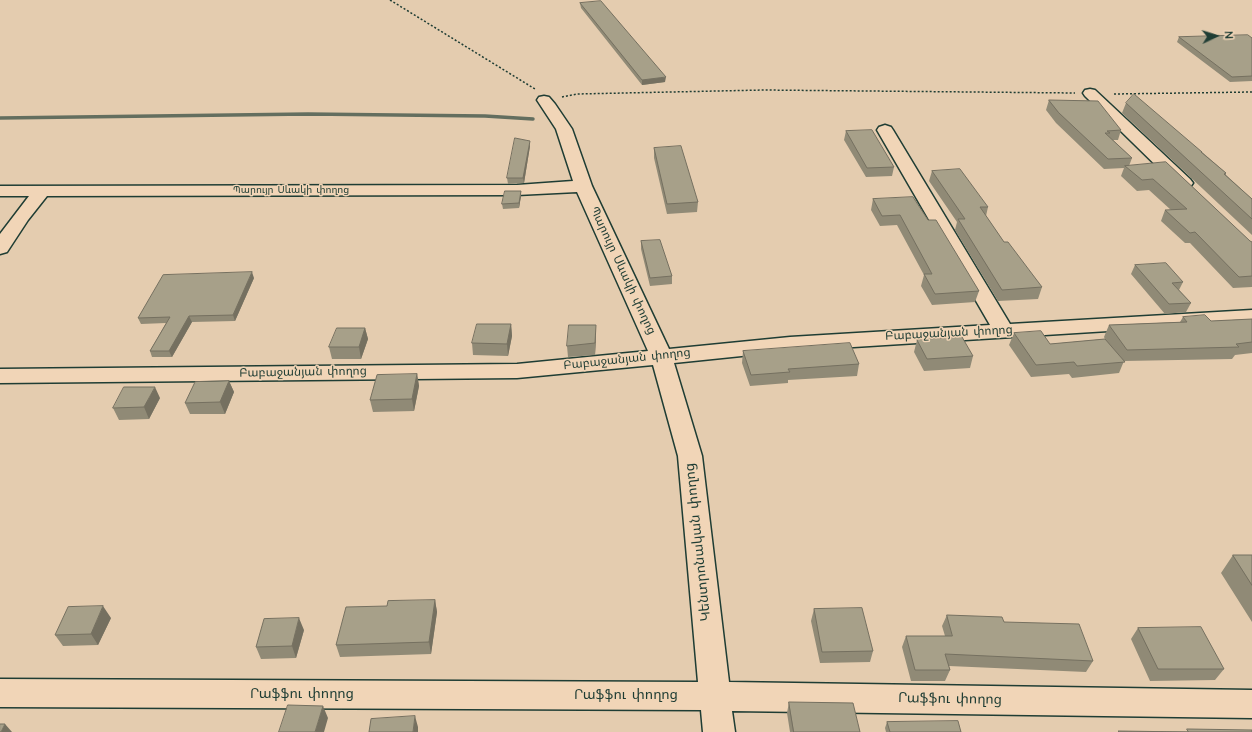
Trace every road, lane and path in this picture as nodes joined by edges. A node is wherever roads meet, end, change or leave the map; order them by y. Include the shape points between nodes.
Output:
1 (390, 0) edge
2 (1252, 92) edge
3 (1090, 93) junction
4 (544, 100) junction
5 (885, 130) dead end
6 (583, 186) junction
7 (0, 191) edge
8 (42, 191) junction
9 (1194, 192) edge
10 (0, 248) edge
11 (1252, 316) edge
12 (1004, 331) junction
13 (661, 356) junction
14 (0, 376) edge
15 (0, 693) edge
16 (716, 696) junction
17 (1252, 704) edge
18 (719, 732) edge

1 - 4 path via 534,89
2 - 3 path
3 - 4 path via 877,89 674,90 577,94
3 - 9 street
4 - 6 street, Պարույր Սևակի փողոց via 564,129
5 - 12 street
6 - 8 street, Պարույր Սևակի փողոց via 509,190
6 - 13 street, Պարույր Սևակի փողոց
7 - 8 street, Պարույր Սևակի փողոց
8 - 10 street
11 - 12 street, Բաբաջանյան փողոց
12 - 13 street, Բաբաջանյան փողոց via 790,344
13 - 14 street, Բաբաջանյան փողոց via 517,371
13 - 16 street, Կենտրոնական փողոց via 690,456
15 - 16 street, Րաֆֆու փողոց
16 - 17 street, Րաֆֆու փողոց
16 - 18 street, Կենտրոնական փողոց

